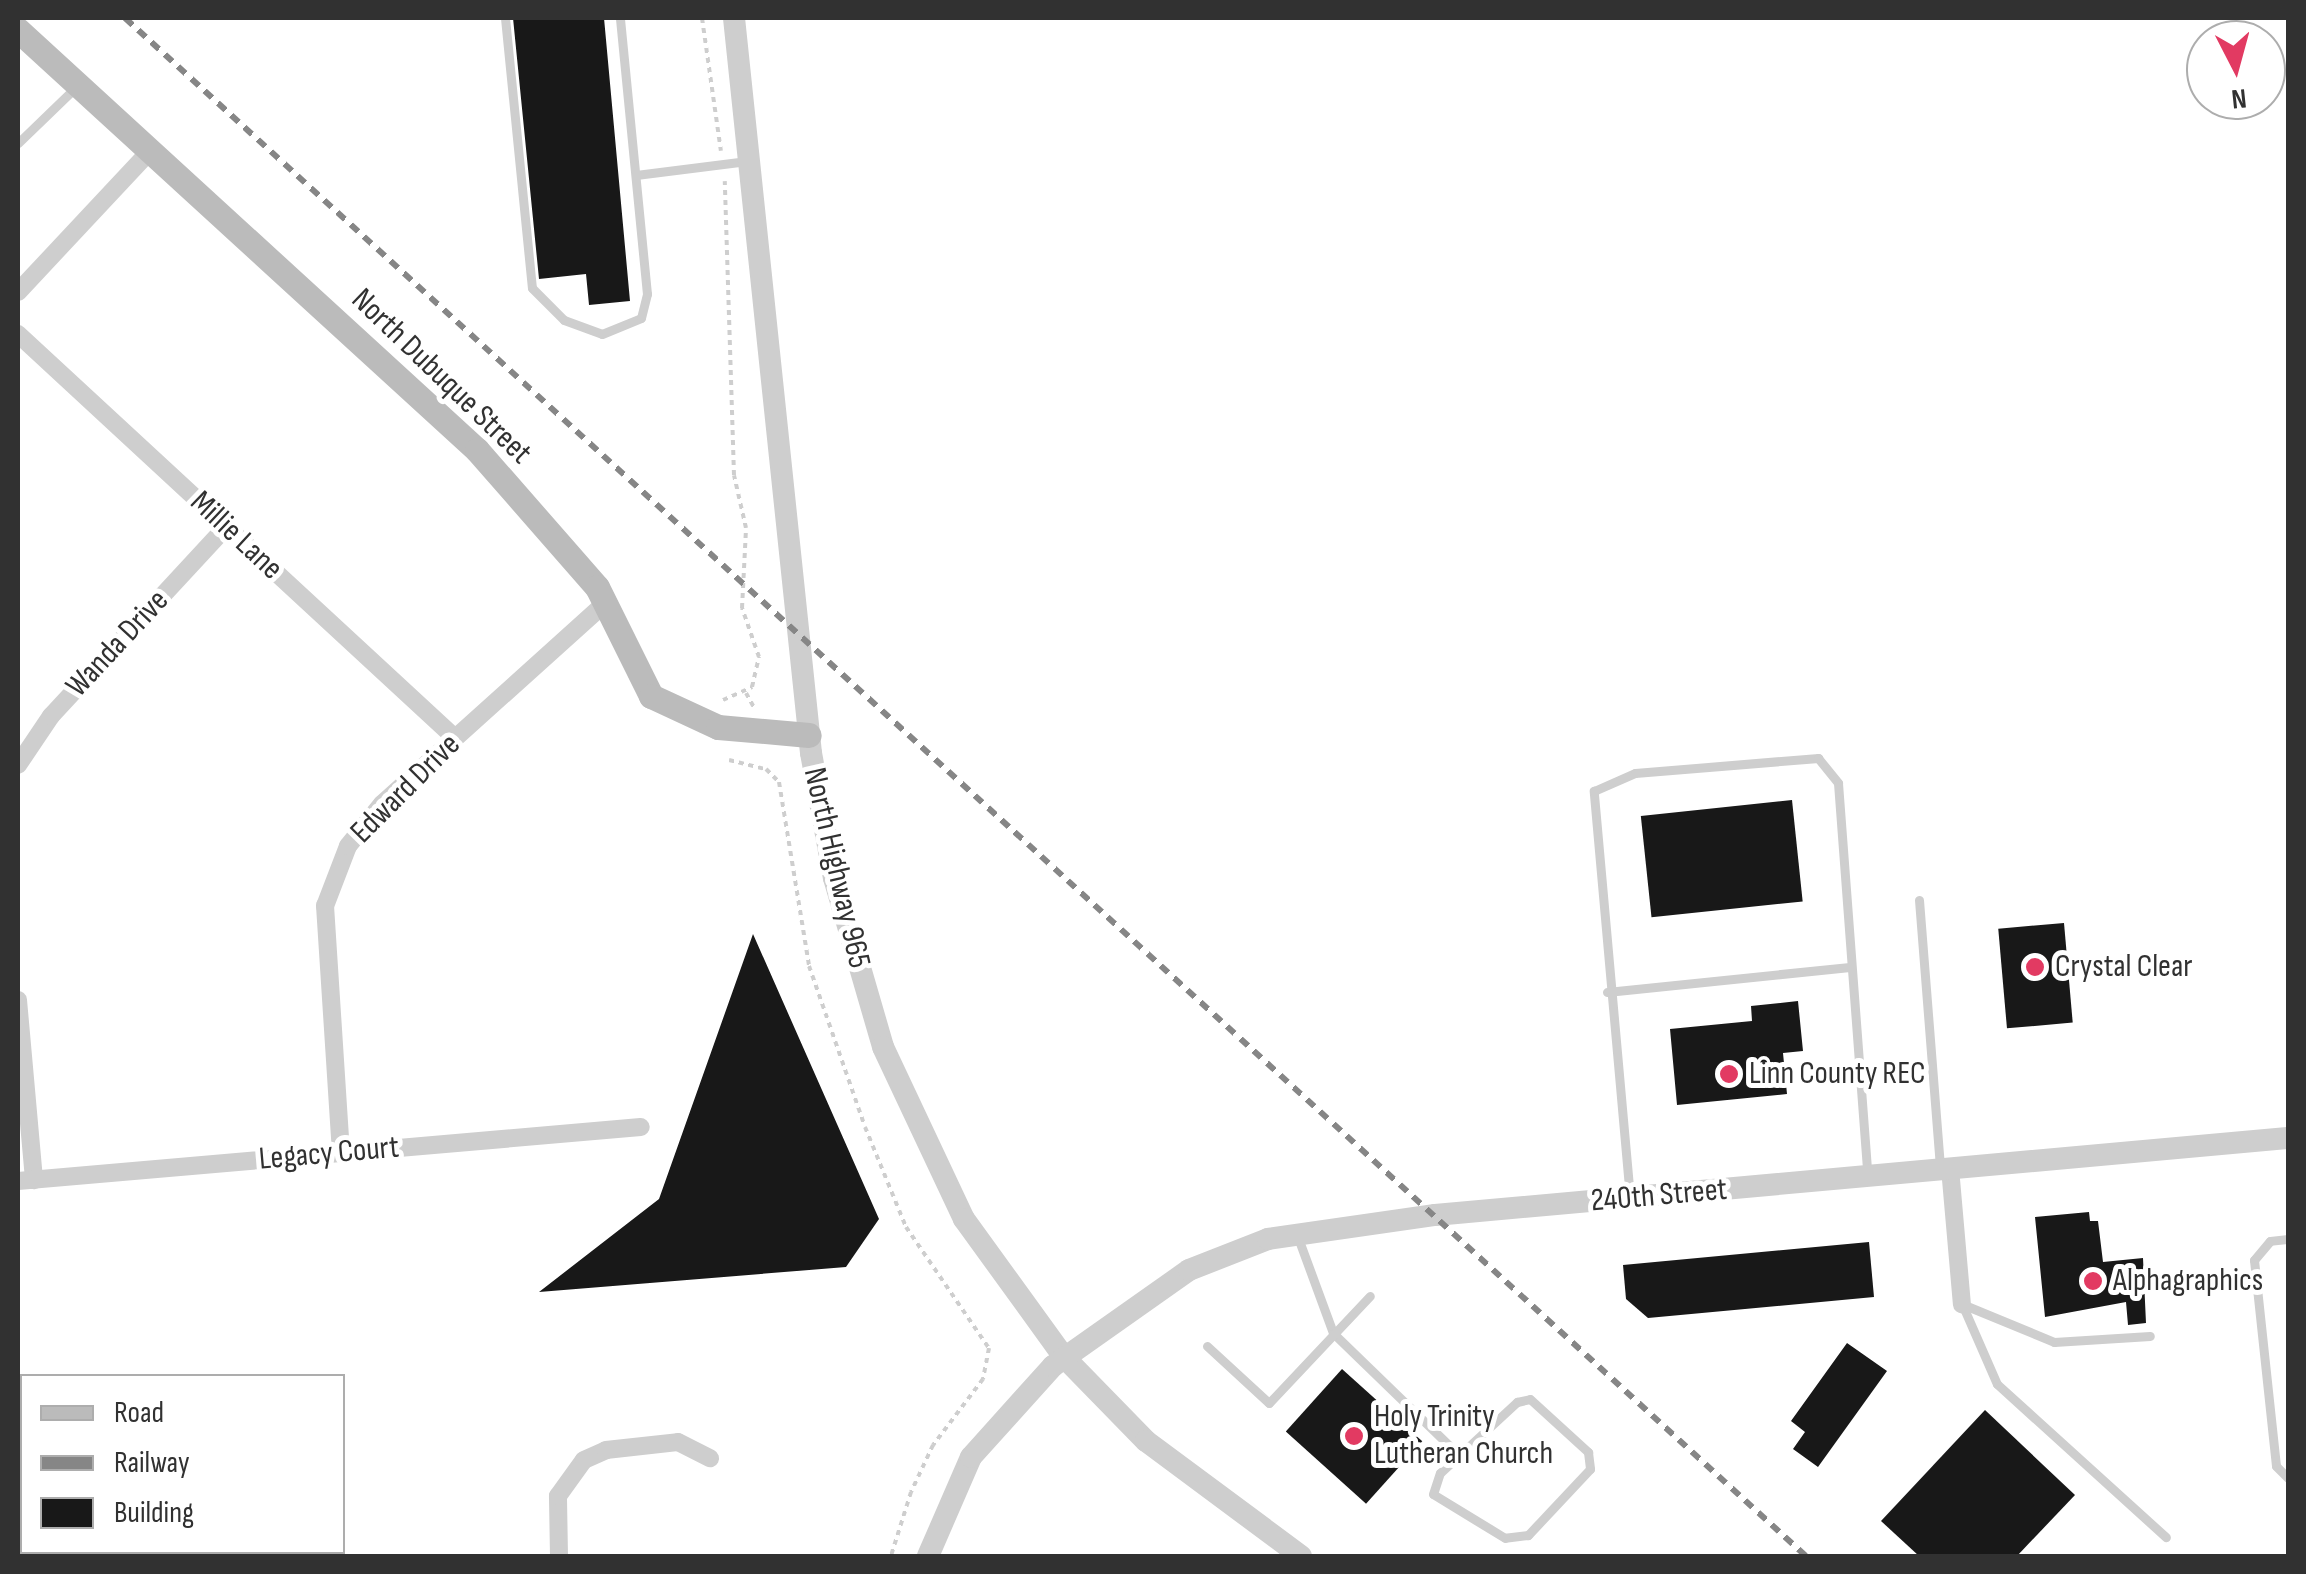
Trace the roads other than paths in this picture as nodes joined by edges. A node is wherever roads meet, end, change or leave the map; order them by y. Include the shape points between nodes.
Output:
1 (505, 18) edge
2 (620, 18) edge
3 (734, 18) edge
4 (18, 30) edge
5 (78, 85) junction
6 (18, 143) edge
7 (150, 151) junction
8 (749, 160) junction
9 (636, 174) junction
10 (18, 292) edge
11 (18, 334) edge
12 (226, 527) junction
13 (605, 602) junction
14 (809, 736) junction
15 (456, 738) junction
16 (18, 765) edge
17 (1919, 900) dead end
18 (1850, 967) junction
19 (1607, 992) junction
20 (18, 1000) edge
21 (642, 1127) dead end
22 (2288, 1138) edge
23 (340, 1153) junction
24 (1945, 1168) junction
25 (1867, 1176) junction
26 (26, 1180) edge
27 (1630, 1199) junction
28 (1296, 1232) junction
29 (2288, 1240) edge
30 (1370, 1296) dead end
31 (1962, 1304) junction
32 (1332, 1333) junction
33 (2150, 1336) dead end
34 (1207, 1346) dead end
35 (1064, 1357) junction
36 (1459, 1456) junction
37 (710, 1458) dead end
38 (2288, 1478) edge
39 (2166, 1537) dead end
40 (559, 1556) edge
41 (928, 1556) edge
42 (1301, 1556) edge

1 - 9 lane via 532,288 582,330 602,334 641,318 647,294
2 - 9 lane
3 - 8 street, North Highway 965
4 - 5 main road, North Dubuque Street
5 - 6 lane
5 - 7 main road, North Dubuque Street
7 - 10 street
7 - 13 main road, North Dubuque Street via 477,450
8 - 9 lane
8 - 14 street, North Highway 965
11 - 12 street, Millie Lane
12 - 15 street, Millie Lane
12 - 16 street, Wanda Drive via 51,716
13 - 14 main road, North Dubuque Street via 652,696 718,727
13 - 15 street, Edward Drive
14 - 35 street, North Highway 965 via 864,993 908,1109 964,1219
15 - 23 street, Edward Drive via 348,846 325,906
17 - 24 lane
18 - 19 lane
18 - 19 lane via 1838,783 1818,758 1635,774 1594,791
18 - 25 lane
19 - 27 lane
20 - 26 street
21 - 23 street, Legacy Court
22 - 24 street, 240th Street
23 - 26 street, Legacy Court
24 - 25 street, 240th Street
24 - 31 street
25 - 27 street, 240th Street
27 - 28 street, 240th Street
28 - 32 lane
28 - 35 street, 240th Street via 1189,1270
29 - 38 lane via 2270,1241 2254,1260 2276,1466
30 - 32 lane
31 - 33 lane via 2054,1342
31 - 39 lane via 1997,1384
32 - 34 lane via 1269,1403
32 - 36 lane
35 - 41 street, 240th Street via 971,1457
35 - 42 street, North Highway 965 via 1146,1441
36 - 36 lane via 1440,1473 1435,1501 1518,1538 1592,1460 1530,1399 1517,1402
37 - 40 street via 678,1442 606,1450 584,1460 558,1496

